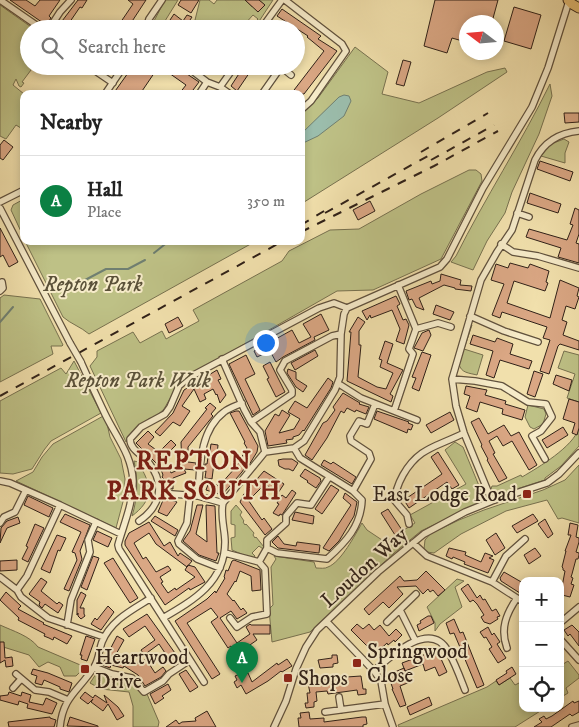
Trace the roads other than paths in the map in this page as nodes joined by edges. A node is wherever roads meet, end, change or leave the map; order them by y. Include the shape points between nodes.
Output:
1 (0, 0) edge
2 (71, 0) edge
3 (162, 0) edge
4 (284, 0) edge
5 (573, 4) edge
6 (29, 20) edge
7 (55, 20) edge
8 (149, 20) edge
9 (268, 20) edge
10 (101, 75) edge
11 (118, 75) edge
12 (198, 75) edge
13 (229, 75) edge
14 (275, 75) edge
15 (207, 82) junction
16 (113, 83) junction
17 (220, 87) junction
18 (109, 90) edge
19 (202, 90) edge
20 (224, 90) edge
21 (265, 90) edge
22 (305, 106) edge
23 (579, 131) edge
24 (20, 192) edge
25 (0, 202) edge
26 (0, 208) edge
27 (517, 213) junction
28 (529, 217) dead end
29 (501, 244) junction
30 (579, 268) edge
31 (2, 282) dead end
32 (398, 285) junction
33 (0, 292) edge
34 (347, 308) junction
35 (470, 316) junction
36 (451, 327) dead end
37 (416, 330) junction
38 (341, 334) junction
39 (538, 342) dead end
40 (222, 359) junction
41 (452, 379) junction
42 (339, 384) junction
43 (242, 403) junction
44 (375, 404) junction
45 (394, 411) junction
46 (417, 420) dead end
47 (251, 422) junction
48 (464, 433) junction
49 (294, 448) junction
50 (265, 452) junction
51 (579, 453) edge
52 (545, 459) dead end
53 (329, 477) junction
54 (0, 481) edge
55 (26, 490) junction
56 (353, 491) junction
57 (160, 493) junction
58 (190, 496) junction
59 (198, 496) junction
60 (492, 501) junction
61 (223, 503) junction
62 (60, 505) junction
63 (139, 521) dead end
64 (96, 522) junction
65 (0, 523) edge
66 (410, 524) dead end
67 (121, 534) junction
68 (526, 538) dead end
69 (413, 543) junction
70 (266, 548) junction
71 (224, 553) junction
72 (259, 562) junction
73 (220, 568) junction
74 (0, 577) edge
75 (492, 582) junction
76 (17, 590) junction
77 (416, 594) dead end
78 (150, 598) junction
79 (517, 598) joint
80 (579, 607) edge
81 (400, 610) junction
82 (163, 618) junction
83 (230, 618) dead end
84 (327, 622) junction
85 (387, 622) dead end
86 (561, 622) edge
87 (67, 625) junction
88 (104, 637) junction
89 (415, 640) junction
90 (564, 643) edge
91 (507, 648) dead end
92 (190, 660) junction
93 (579, 660) edge
94 (94, 667) junction
95 (374, 671) junction
96 (16, 674) dead end
97 (21, 679) junction
98 (204, 682) dead end
99 (13, 688) dead end
100 (465, 690) dead end
101 (339, 698) dead end
102 (68, 700) junction
103 (385, 704) junction
104 (341, 710) junction
105 (325, 712) dead end
106 (579, 725) edge
107 (60, 727) edge
108 (274, 727) edge
109 (393, 727) edge
110 (572, 727) edge

1 - 6 street
2 - 7 street
3 - 8 street
4 - 9 street
4 - 22 street via 342,44 346,51
5 - 32 street via 566,13 532,107 483,188 447,259 440,266
10 - 16 street
11 - 16 street
12 - 15 street
13 - 17 street
14 - 21 street
15 - 17 street
15 - 19 street
16 - 18 street
17 - 20 street
23 - 27 street via 552,139 540,150
24 - 25 street
26 - 67 street, bridge via 131,465 132,497
27 - 28 street
27 - 29 street via 512,230
29 - 30 street via 513,252
29 - 35 street via 481,280
31 - 33 street
32 - 34 street
32 - 37 street
34 - 38 street
34 - 40 street via 334,303 324,305
35 - 39 street
35 - 41 street
36 - 37 street via 438,323
37 - 45 street via 409,349 413,354
38 - 42 street
38 - 47 street via 285,361 280,370 292,394
40 - 43 street
40 - 57 street via 188,378 179,386 165,414 141,427 130,439 149,463
41 - 48 street
41 - 52 street via 502,386 528,402 546,404 552,417 541,431 532,436
42 - 44 street
42 - 49 street via 304,440
43 - 47 street
43 - 59 street via 225,411 206,436
44 - 45 street
44 - 56 street via 367,424 359,421 350,436 351,441 369,453 371,459
45 - 46 street
47 - 50 street via 260,432
48 - 60 street
48 - 66 street via 423,452 407,469 395,493 395,501
49 - 50 street
49 - 53 street via 300,458
50 - 61 street
51 - 60 street, Loudon Way via 559,474 546,482
53 - 56 street
53 - 70 street via 311,505 297,503 288,513 286,524 267,540
54 - 55 street
55 - 62 street
55 - 65 street via 16,512 4,517
56 - 70 street via 362,500 359,521 327,559 277,553
57 - 58 street
57 - 63 street via 148,515
58 - 59 street
58 - 73 street via 187,523 179,544 197,559
59 - 61 street
60 - 69 street, Loudon Way via 465,512
61 - 71 street
62 - 64 street
62 - 76 street via 27,576
64 - 67 street
64 - 87 street via 88,540 90,552 71,600
67 - 78 street via 119,549
68 - 75 street via 506,556
69 - 75 street via 427,556
69 - 84 street, Loudon Way
70 - 72 street
71 - 72 street
71 - 73 street
72 - 83 street via 265,569 267,614 236,627
73 - 82 street via 205,589
74 - 76 street
75 - 79 street
76 - 87 street via 21,598 42,613
77 - 81 street
78 - 82 street
78 - 88 street via 120,618
79 - 91 street via 505,618
80 - 86 street
81 - 85 street
81 - 89 street
82 - 92 street
84 - 95 street
84 - 108 street, Loudon Way via 317,630 306,647
87 - 88 street
88 - 94 street
89 - 95 street
89 - 100 street via 428,638 442,644 448,650
90 - 93 street
92 - 94 street via 144,692 132,678
92 - 98 street
94 - 102 street
95 - 103 street via 380,680
96 - 97 street
97 - 99 street
97 - 102 street via 35,690
101 - 104 street
102 - 107 street
103 - 104 street
103 - 109 street
104 - 105 street
106 - 110 street

